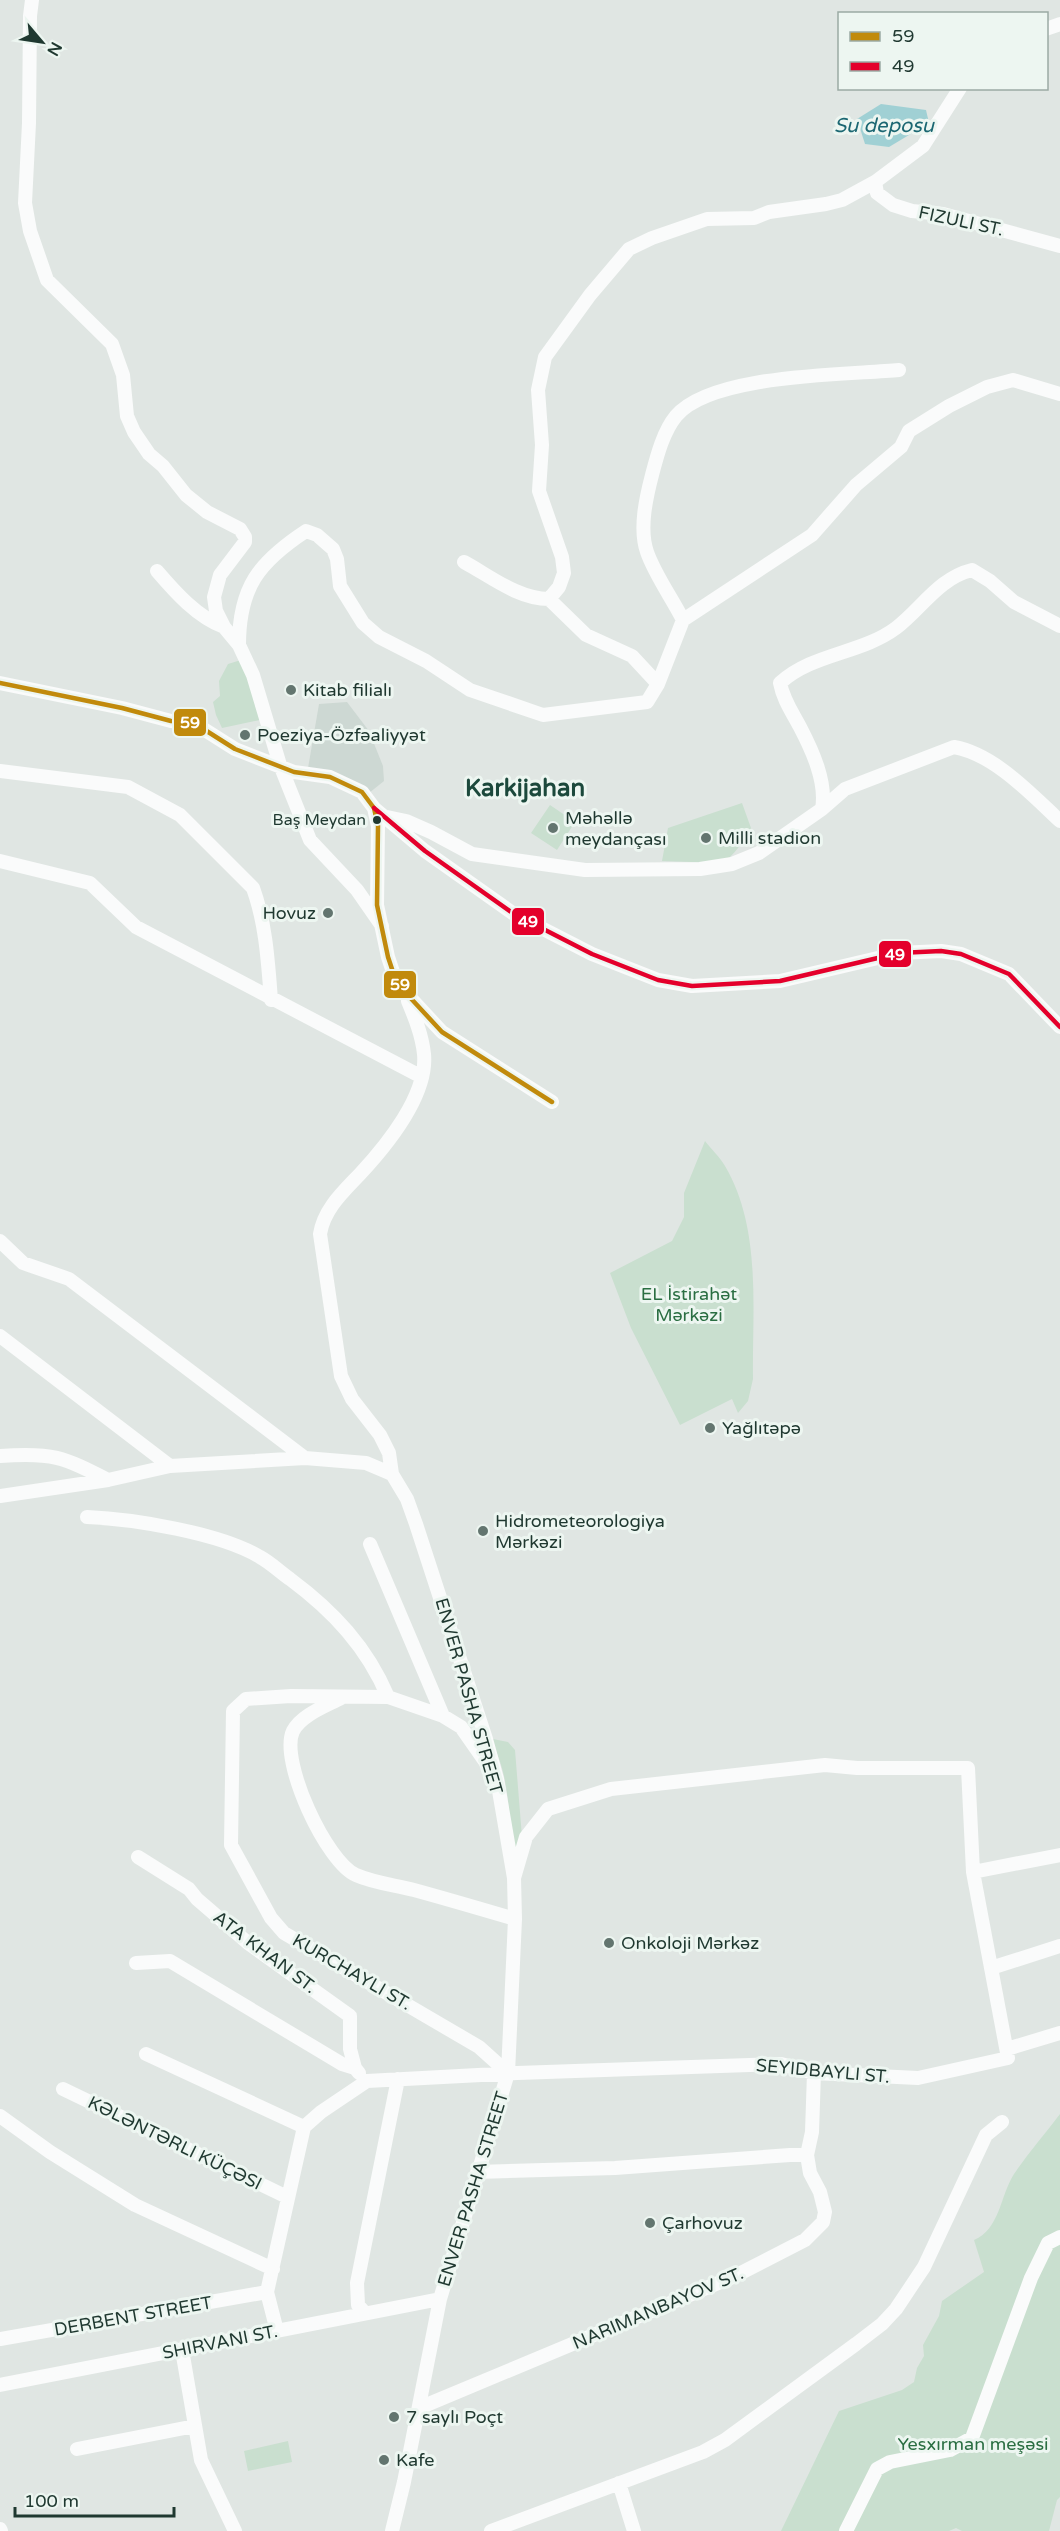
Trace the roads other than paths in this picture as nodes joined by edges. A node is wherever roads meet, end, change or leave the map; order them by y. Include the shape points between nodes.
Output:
1 (32, 0) edge
2 (959, 90) edge
3 (875, 182) junction
4 (1060, 246) edge
5 (899, 370) dead end
6 (1060, 394) edge
7 (464, 562) dead end
8 (157, 571) dead end
9 (549, 599) junction
10 (683, 620) junction
11 (1060, 626) edge
12 (224, 627) junction
13 (239, 645) junction
14 (0, 683) edge
15 (658, 684) junction
16 (280, 765) junction
17 (0, 771) edge
18 (822, 809) junction
19 (380, 812) junction
20 (1060, 821) edge
21 (0, 861) edge
22 (382, 926) junction
23 (404, 991) junction
24 (271, 1000) junction
25 (1060, 1027) edge
26 (422, 1077) junction
27 (552, 1102) dead end
28 (0, 1241) edge
29 (0, 1336) edge
30 (0, 1344) edge
31 (21, 1353) junction
32 (0, 1456) edge
33 (305, 1458) junction
34 (170, 1466) junction
35 (392, 1474) junction
36 (108, 1480) junction
37 (0, 1496) edge
38 (87, 1517) dead end
39 (370, 1544) dead end
40 (343, 1697) junction
41 (388, 1697) junction
42 (443, 1716) junction
43 (497, 1779) junction
44 (1060, 1855) edge
45 (138, 1857) dead end
46 (973, 1872) junction
47 (514, 1878) junction
48 (514, 1919) junction
49 (1060, 1946) edge
50 (136, 1963) dead end
51 (991, 1968) junction
52 (1060, 2033) edge
53 (1007, 2049) junction
54 (146, 2054) dead end
55 (355, 2068) junction
56 (508, 2073) junction
57 (814, 2073) junction
58 (398, 2079) junction
59 (367, 2081) junction
60 (63, 2089) dead end
61 (0, 2116) edge
62 (1002, 2122) dead end
63 (304, 2127) junction
64 (807, 2156) junction
65 (477, 2172) junction
66 (287, 2197) junction
67 (1060, 2237) edge
68 (273, 2269) junction
69 (267, 2292) junction
70 (440, 2299) junction
71 (365, 2313) junction
72 (277, 2331) junction
73 (0, 2339) edge
74 (182, 2350) junction
75 (0, 2385) edge
76 (419, 2408) junction
77 (195, 2426) junction
78 (77, 2449) dead end
79 (619, 2483) junction
80 (236, 2531) edge
81 (392, 2531) edge
82 (491, 2531) edge
83 (633, 2531) edge
84 (846, 2531) edge

1 - 12 street via 25,175 30,231 47,280 112,344 123,375 127,416 149,454 186,495 207,512 240,529 245,537 216,587 216,611
2 - 3 street via 923,146
3 - 4 street, FIZULI ST. via 877,193 912,212 943,214
3 - 9 street via 826,204 769,212 754,218 707,219 652,237 629,249 590,295 545,357 538,390 542,445 539,491 564,573
5 - 10 street via 754,382 691,402 675,417 654,468 644,525 646,551
6 - 10 street via 1013,380 987,387 949,406 909,431 901,447 856,485 813,535
7 - 9 street via 513,591
8 - 12 street via 180,596 213,623
9 - 15 street via 586,635 632,656
10 - 15 street
11 - 18 street via 1014,602 972,570 956,575 883,636 809,664 780,683 810,747 825,795
12 - 13 street
13 - 15 street via 242,610 253,580 262,566 306,531 333,549 340,586 363,623 379,637 470,690 543,715 647,702
13 - 16 street via 253,675
14 - 16 street via 171,722 194,723 235,749
16 - 19 street via 294,772 346,783 368,796
16 - 22 street via 310,840 357,890
17 - 24 street via 128,787 180,815 253,888 266,947
18 - 19 street via 759,852 732,864 688,869 585,870 472,854 423,828
18 - 20 street via 846,789 954,747 989,759
19 - 22 street via 377,905
19 - 25 street via 425,851 514,914 591,954 658,980 692,986 780,981 872,958 941,951 962,954 1009,974
21 - 24 street via 90,883 136,927
22 - 23 street via 394,975
23 - 26 street via 418,1024 424,1056
23 - 27 street via 442,1032
24 - 26 street
26 - 35 street, ENVER PASHA STREET via 390,1138 334,1202 320,1234 337,1359 348,1391 389,1453
28 - 33 street via 23,1263 69,1279
29 - 31 street
30 - 31 street
31 - 34 street
32 - 36 street via 64,1458
33 - 34 street
33 - 35 street via 366,1463
34 - 36 street
35 - 43 street, ENVER PASHA STREET via 407,1499 423,1543
36 - 37 street
38 - 41 street via 203,1535 261,1557 333,1614 367,1655
39 - 42 street
40 - 41 street, KURCHAYLI ST.
40 - 48 street via 298,1722 290,1742 305,1803 334,1855 354,1875
40 - 56 street, KURCHAYLI ST. via 246,1700 233,1711 231,1845 271,1918 284,1933 479,2047
41 - 42 street, KURCHAYLI ST.
42 - 43 street via 460,1727
43 - 47 street, ENVER PASHA STREET
44 - 46 street
45 - 55 street, ATA KHAN ST. via 189,1889 248,1943 350,2016 350,2049
46 - 47 street via 968,1768 825,1765 611,1789 548,1809 526,1837
46 - 51 street
47 - 48 street, ENVER PASHA STREET
48 - 56 street, ENVER PASHA STREET
49 - 51 street
50 - 55 street via 170,1961 342,2064
51 - 53 street
52 - 53 street
53 - 57 street, SEYIDBAYLI ST. via 1008,2058 918,2078
54 - 63 street
55 - 59 street
56 - 57 street, SEYIDBAYLI ST. via 781,2064
56 - 58 street, SEYIDBAYLI ST.
56 - 65 street, ENVER PASHA STREET
57 - 64 street, NARIMANBAYOV ST.
58 - 59 street, SEYIDBAYLI ST.
58 - 71 street via 357,2283 358,2305
59 - 63 street
60 - 66 street, KƏLƏNTƏRLI KÜÇƏSI
61 - 68 street via 135,2205
62 - 79 street via 986,2135 924,2267 882,2324 725,2440
63 - 66 street
64 - 65 street
64 - 76 street, NARIMANBAYOV ST. via 825,2212 823,2222 805,2240 735,2276
65 - 70 street, ENVER PASHA STREET
66 - 68 street
67 - 84 street via 1047,2243 1031,2278 972,2438 950,2450 890,2462 877,2469
68 - 69 street
69 - 72 street
69 - 73 street, DERBENT STREET
70 - 71 street, SHIRVANI ST.
70 - 76 street, ENVER PASHA STREET
71 - 72 street, SHIRVANI ST.
72 - 74 street, SHIRVANI ST.
74 - 75 street, SHIRVANI ST.
74 - 77 street
76 - 81 street, ENVER PASHA STREET
77 - 78 street
77 - 80 street via 201,2460
79 - 82 street
79 - 83 street

